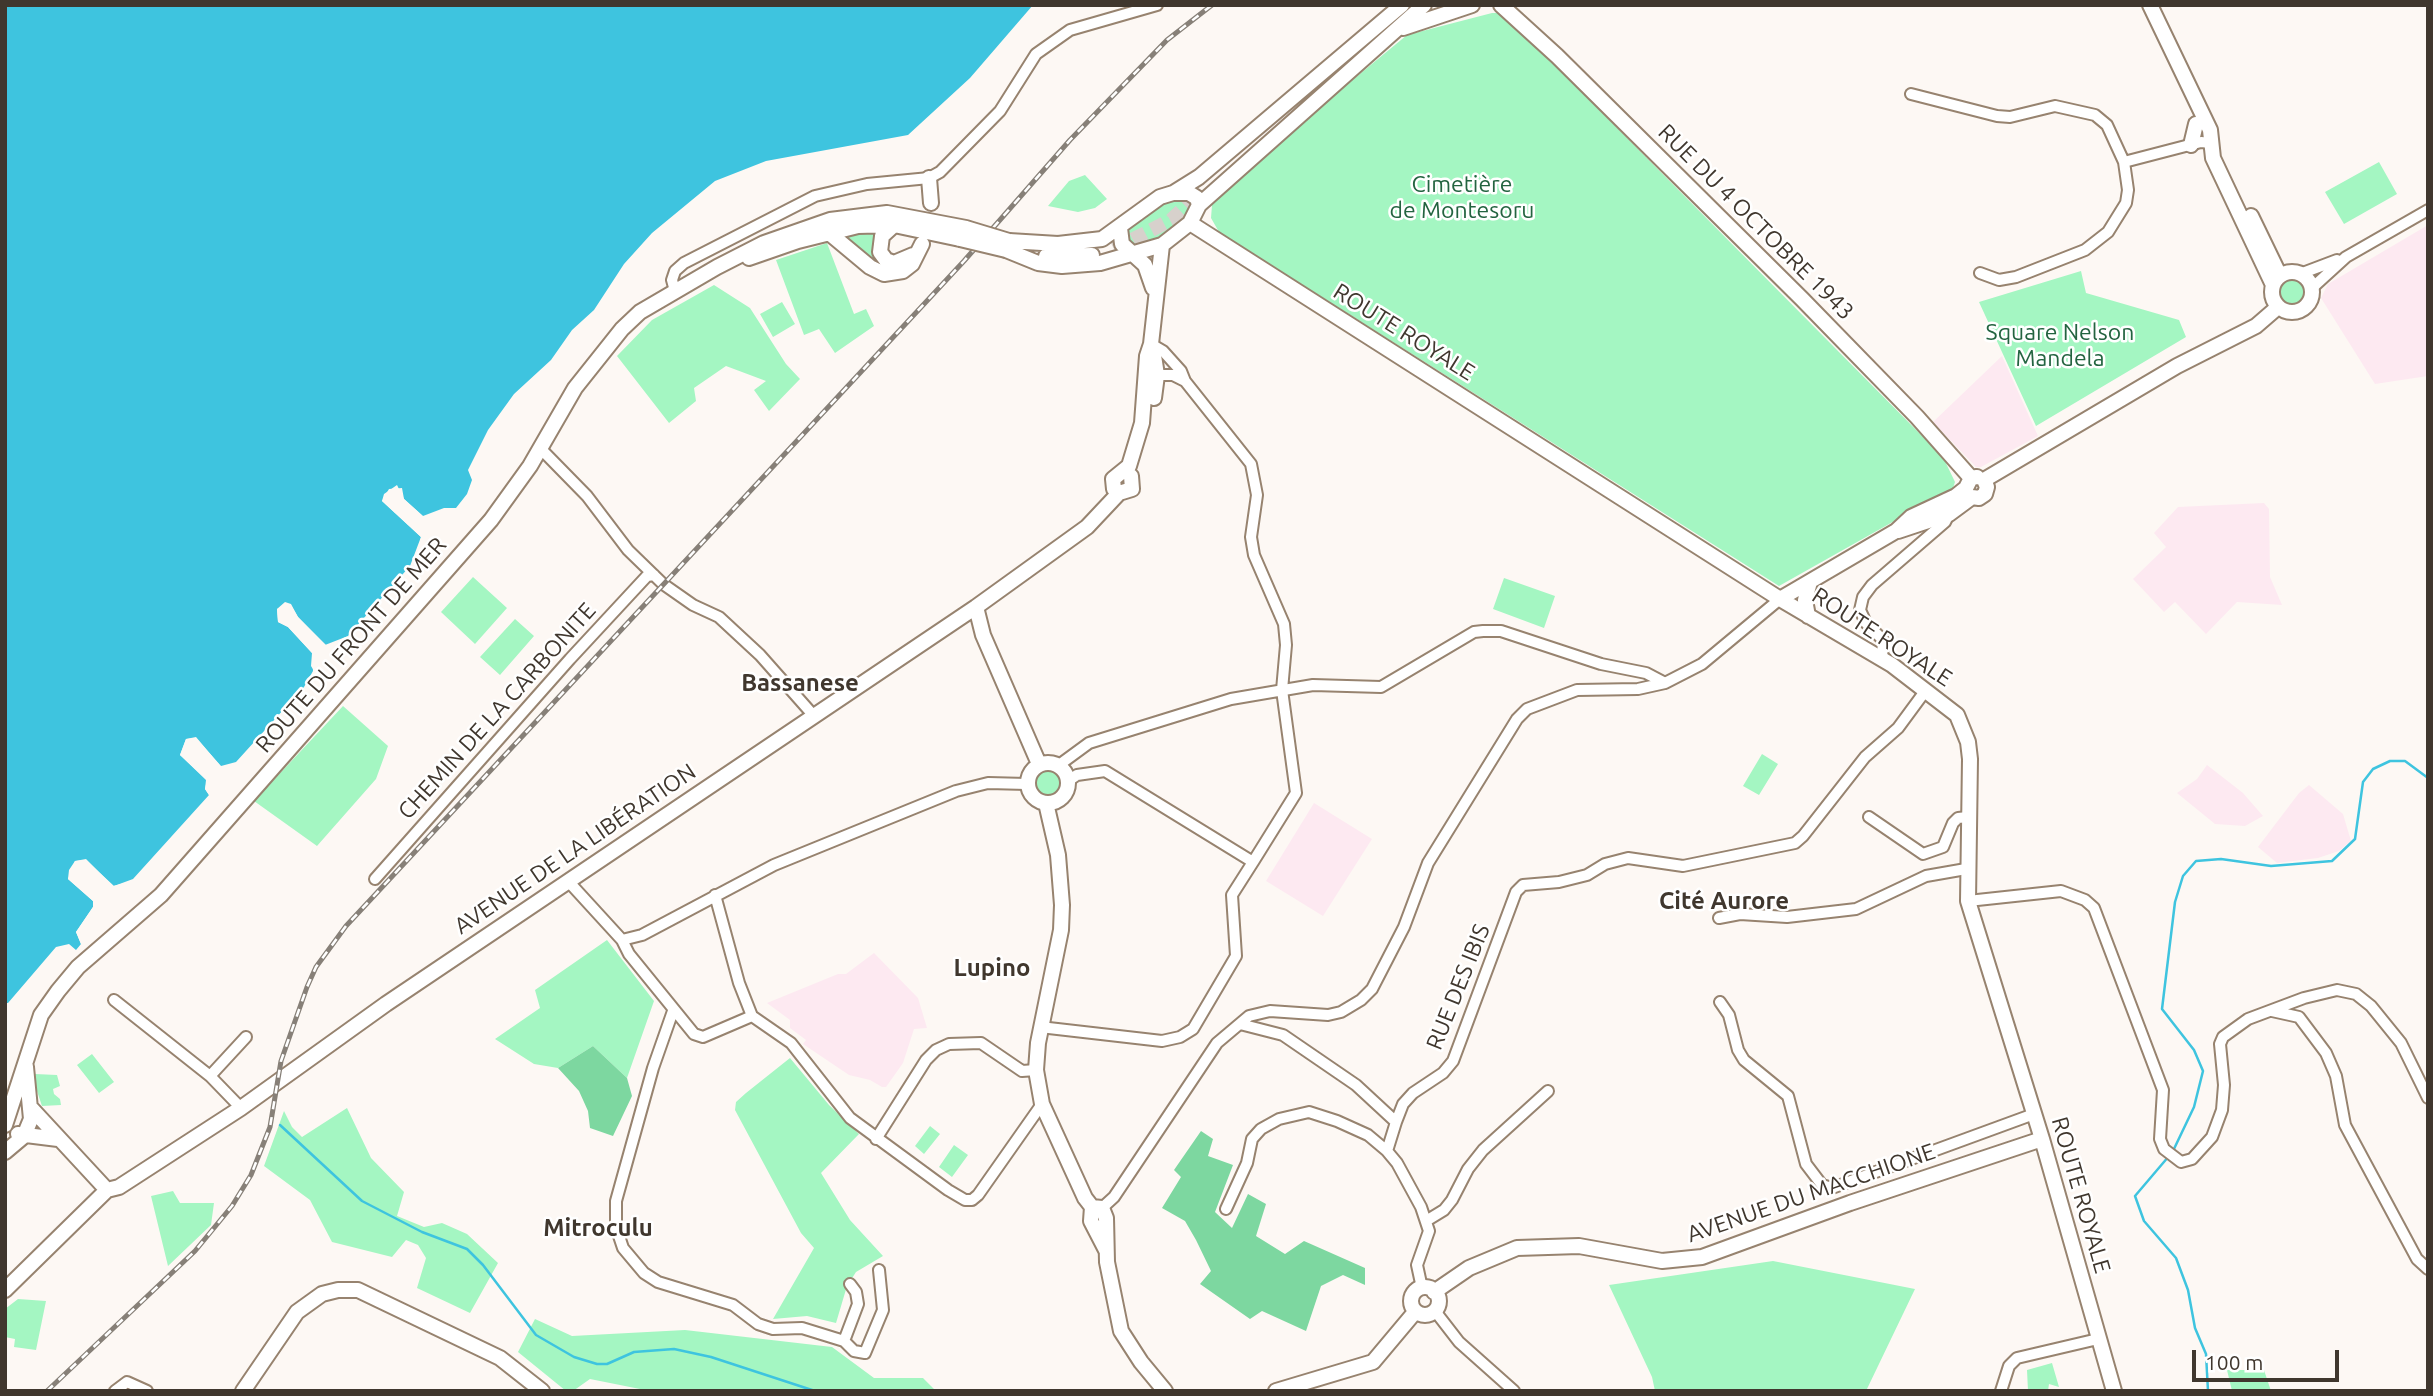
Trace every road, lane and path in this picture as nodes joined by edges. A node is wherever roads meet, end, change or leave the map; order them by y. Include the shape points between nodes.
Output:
1 (1157, 5) edge
2 (1402, 5) edge
3 (1424, 5) edge
4 (1472, 5) edge
5 (1501, 5) edge
6 (2140, 5) edge
7 (2150, 5) edge
8 (1395, 30) junction
9 (1365, 48) junction
10 (1911, 94) dead end
11 (2196, 124) junction
12 (2211, 144) junction
13 (2191, 145) junction
14 (2124, 162) junction
15 (929, 178) junction
16 (1174, 193) junction
17 (1198, 196) junction
18 (931, 203) dead end
19 (2428, 210) edge
20 (1190, 223) junction
21 (894, 225) junction
22 (1120, 228) junction
23 (828, 232) junction
24 (963, 234) junction
25 (1008, 245) junction
26 (1162, 245) junction
27 (1113, 246) tunnel mouth
28 (1133, 253) junction
29 (2346, 257) junction
30 (717, 267) junction
31 (1980, 273) dead end
32 (2300, 274) junction
33 (2277, 280) junction
34 (2312, 288) junction
35 (675, 291) junction
36 (1155, 291) junction
37 (2278, 307) junction
38 (1151, 344) junction
39 (1174, 363) junction
40 (1162, 374) junction
41 (1185, 381) junction
42 (540, 448) junction
43 (1127, 474) junction
44 (1973, 486) junction
45 (1944, 509) junction
46 (1932, 521) junction
47 (1896, 531) junction
48 (1924, 538) junction
49 (654, 575) junction
50 (1810, 582) junction
51 (1780, 599) junction
52 (976, 607) junction
53 (1808, 616) junction
54 (960, 618) junction
55 (983, 635) junction
56 (1882, 659) junction
57 (1665, 683) junction
58 (1282, 690) junction
59 (1926, 690) junction
60 (814, 716) junction
61 (1039, 764) junction
62 (1059, 765) junction
63 (1068, 781) junction
64 (1027, 784) junction
65 (1046, 803) junction
66 (1870, 817) dead end
67 (1968, 817) junction
68 (1253, 862) junction
69 (1966, 869) junction
70 (375, 879) dead end
71 (568, 881) junction
72 (715, 895) junction
73 (1968, 901) junction
74 (1719, 918) dead end
75 (622, 940) junction
76 (114, 1000) dead end
77 (1720, 1002) dead end
78 (2272, 1010) junction
79 (673, 1011) junction
80 (752, 1016) junction
81 (1240, 1024) junction
82 (1040, 1027) junction
83 (246, 1037) dead end
84 (26, 1062) junction
85 (1036, 1070) junction
86 (210, 1076) junction
87 (1548, 1091) dead end
88 (2428, 1098) edge
89 (1042, 1104) junction
90 (11, 1106) junction
91 (241, 1108) junction
92 (32, 1109) junction
93 (2034, 1114) junction
94 (1396, 1122) junction
95 (5, 1126) edge
96 (24, 1136) junction
97 (58, 1139) junction
98 (876, 1139) junction
99 (2042, 1139) junction
100 (1387, 1151) junction
101 (5, 1152) edge
102 (107, 1191) junction
103 (1097, 1207) junction
104 (1226, 1209) dead end
105 (1426, 1220) junction
106 (2428, 1269) edge
107 (879, 1270) dead end
108 (850, 1284) dead end
109 (5, 1290) edge
110 (1428, 1290) junction
111 (1415, 1311) junction
112 (1434, 1311) junction
113 (2098, 1339) junction
114 (844, 1341) junction
115 (115, 1391) edge
116 (147, 1391) edge
117 (243, 1391) edge
118 (542, 1391) edge
119 (1165, 1391) edge
120 (1276, 1391) edge
121 (1514, 1391) edge
122 (2001, 1391) edge
123 (2114, 1391) edge

1 - 15 street via 1070,30 1036,54 992,121
2 - 9 main road
3 - 8 main road
4 - 8 main road
5 - 44 main road, RUE DU 4 OCTOBRE 1943 via 1802,299 1926,426
6 - 11 main road
7 - 12 main road via 2210,130
8 - 9 main road
9 - 16 main road, ROUTE DU FRONT DE MER via 1342,54 1199,177
9 - 17 main road
10 - 14 street via 1997,116 2055,106 2095,115 2107,125
11 - 12 main road
11 - 13 main road
12 - 13 street
12 - 33 main road via 2213,158
13 - 14 street
14 - 31 street via 2126,203 2101,238 2085,250 2016,277 1998,280
15 - 18 main road
15 - 35 street via 867,184 814,196 684,264 675,271
16 - 17 main road
16 - 22 main road, ROUTE DU FRONT DE MER via 1160,197
17 - 20 main road
19 - 29 street
20 - 26 main road
20 - 51 main road, ROUTE ROYALE
21 - 23 main road, ROUTE DU FRONT DE MER
21 - 23 main road via 878,246 886,260 901,262 921,247 903,271 884,274
21 - 24 main road, ROUTE DU FRONT DE MER
22 - 25 main road, ROUTE DU FRONT DE MER via 1083,243
22 - 28 main road via 1122,244
23 - 30 main road, ROUTE DU FRONT DE MER
24 - 25 main road, ROUTE DU FRONT DE MER, bridge
24 - 30 main road, ROUTE DU FRONT DE MER via 887,213 856,215 764,243
25 - 27 main road, ROUTE DU FRONT DE MER via 1056,257 1090,255
25 - 28 main road, ROUTE DU FRONT DE MER via 1038,263 1062,266 1100,263
26 - 28 main road, ROUTE DU FRONT DE MER
26 - 36 main road
28 - 36 main road via 1145,265
29 - 32 street
29 - 34 street
30 - 35 main road, ROUTE DU FRONT DE MER
32 - 33 main road
32 - 34 main road
33 - 37 main road via 2273,297
34 - 37 main road via 2311,301 2302,310 2289,312
35 - 42 main road, ROUTE DU FRONT DE MER via 640,312 607,345 575,387
36 - 38 main road
37 - 44 main road via 2256,326 2177,366
38 - 39 street
38 - 40 main road
38 - 43 main road via 1142,424
39 - 40 street
39 - 41 street
40 - 41 street
40 - 43 main road via 1149,436
41 - 58 street via 1251,464 1257,495 1251,537 1254,555 1284,624
42 - 49 street
42 - 84 main road, ROUTE DU FRONT DE MER via 491,520 161,895 64,983 41,1015
43 - 52 main road, AVENUE DE LA LIBÉRATION via 1132,489 1119,494 1087,527
44 - 45 main road
45 - 46 main road
45 - 47 main road via 1911,517
45 - 48 street via 1945,522
46 - 47 main road
46 - 48 street
47 - 50 main road
48 - 56 street via 1863,597 1860,610 1883,640
49 - 60 street via 693,606 719,617
49 - 70 street, CHEMIN DE LA CARBONITE via 647,576
50 - 51 main road
50 - 53 main road via 1805,600
51 - 53 main road, ROUTE ROYALE
51 - 57 street via 1709,659
52 - 54 main road, AVENUE DE LA LIBÉRATION
52 - 55 main road
53 - 56 main road, ROUTE ROYALE
54 - 55 main road
54 - 60 main road, AVENUE DE LA LIBÉRATION
55 - 61 main road
56 - 59 main road, ROUTE ROYALE
57 - 58 street via 1646,673 1601,664 1493,630 1474,632 1381,687 1313,685
57 - 81 street via 1638,689 1577,690 1527,709 1428,863 1404,927 1377,980 1361,1000 1328,1015 1270,1011 1249,1016
58 - 62 street via 1231,699 1089,743
58 - 68 street via 1296,793
59 - 67 main road, ROUTE ROYALE via 1957,715 1968,742
59 - 94 street, RUE DES IBIS via 1898,728 1864,757 1795,843 1683,866 1628,858 1559,882 1523,884 1516,892 1453,1061 1413,1093
60 - 71 main road, AVENUE DE LA LIBÉRATION
61 - 62 main road
61 - 64 main road via 1030,772
62 - 63 main road
63 - 65 main road via 1062,797
63 - 68 street via 1105,771
64 - 65 main road via 1033,797
64 - 72 street via 988,783 956,791 778,863
65 - 82 main road via 1058,855 1062,905
66 - 67 street via 1923,854 1943,847 1953,823
67 - 69 main road, ROUTE ROYALE
68 - 82 street via 1232,895 1237,956 1193,1029 1162,1041
69 - 73 main road, ROUTE ROYALE
69 - 74 street via 1926,876 1856,909
71 - 75 street
71 - 91 main road, AVENUE DE LA LIBÉRATION
72 - 75 street via 642,935
72 - 80 street
73 - 78 street via 2062,891 2094,908 2163,1090 2160,1139 2164,1149 2181,1162 2192,1159 2212,1137 2222,1110 2223,1037 2248,1019
73 - 93 main road, ROUTE ROYALE
75 - 79 street
76 - 86 street
77 - 93 street via 1744,1060 1788,1096 1806,1164 1822,1185 1832,1188
78 - 88 street via 2337,990 2356,994 2401,1043
78 - 106 street via 2299,1017 2326,1053 2336,1076 2345,1125 2417,1259
79 - 80 street via 694,1034 703,1037
79 - 114 street via 616,1201 616,1227 623,1248 658,1282 733,1305 773,1329 802,1328
80 - 98 street via 791,1043 849,1118
81 - 94 street via 1283,1035 1356,1086
81 - 103 street via 1217,1043 1114,1198
82 - 85 main road
83 - 86 street
84 - 90 main road, ROUTE DU FRONT DE MER
84 - 92 main road, ROUTE DU FRONT DE MER
85 - 89 main road
85 - 98 street via 1022,1071 981,1044 949,1044 926,1060
86 - 91 street
87 - 105 street via 1483,1150 1444,1210
89 - 98 street via 972,1200 948,1190
89 - 103 main road via 1085,1198
90 - 92 main road
90 - 95 main road, ROUTE DU FRONT DE MER
91 - 102 main road, AVENUE DE LA LIBÉRATION
92 - 96 main road, ROUTE DU FRONT DE MER
92 - 97 main road
93 - 99 main road, ROUTE ROYALE
94 - 100 street, RUE DES IBIS
95 - 96 main road
96 - 97 main road
96 - 101 main road
97 - 102 main road
99 - 110 main road, AVENUE DU MACCHIONE via 1702,1257 1662,1261 1579,1246 1517,1248
99 - 113 main road, ROUTE ROYALE
100 - 104 street via 1368,1135 1309,1112 1279,1119 1252,1139 1247,1163
100 - 105 street via 1398,1163
102 - 109 main road, AVENUE DE LA LIBÉRATION
103 - 119 main road via 1106,1218 1112,1297 1121,1331
105 - 110 street via 1427,1244 1417,1265
107 - 114 street via 883,1310 867,1351 854,1351
108 - 114 street via 858,1304
110 - 111 main road via 1412,1296
110 - 112 main road via 1439,1301
111 - 112 main road via 1425,1315
111 - 120 main road via 1373,1362
112 - 121 street via 1459,1342
113 - 122 street via 2017,1358 2009,1366
113 - 123 main road, ROUTE ROYALE
115 - 116 street via 127,1382
117 - 118 main road via 297,1312 322,1294 338,1290 358,1290 499,1358

